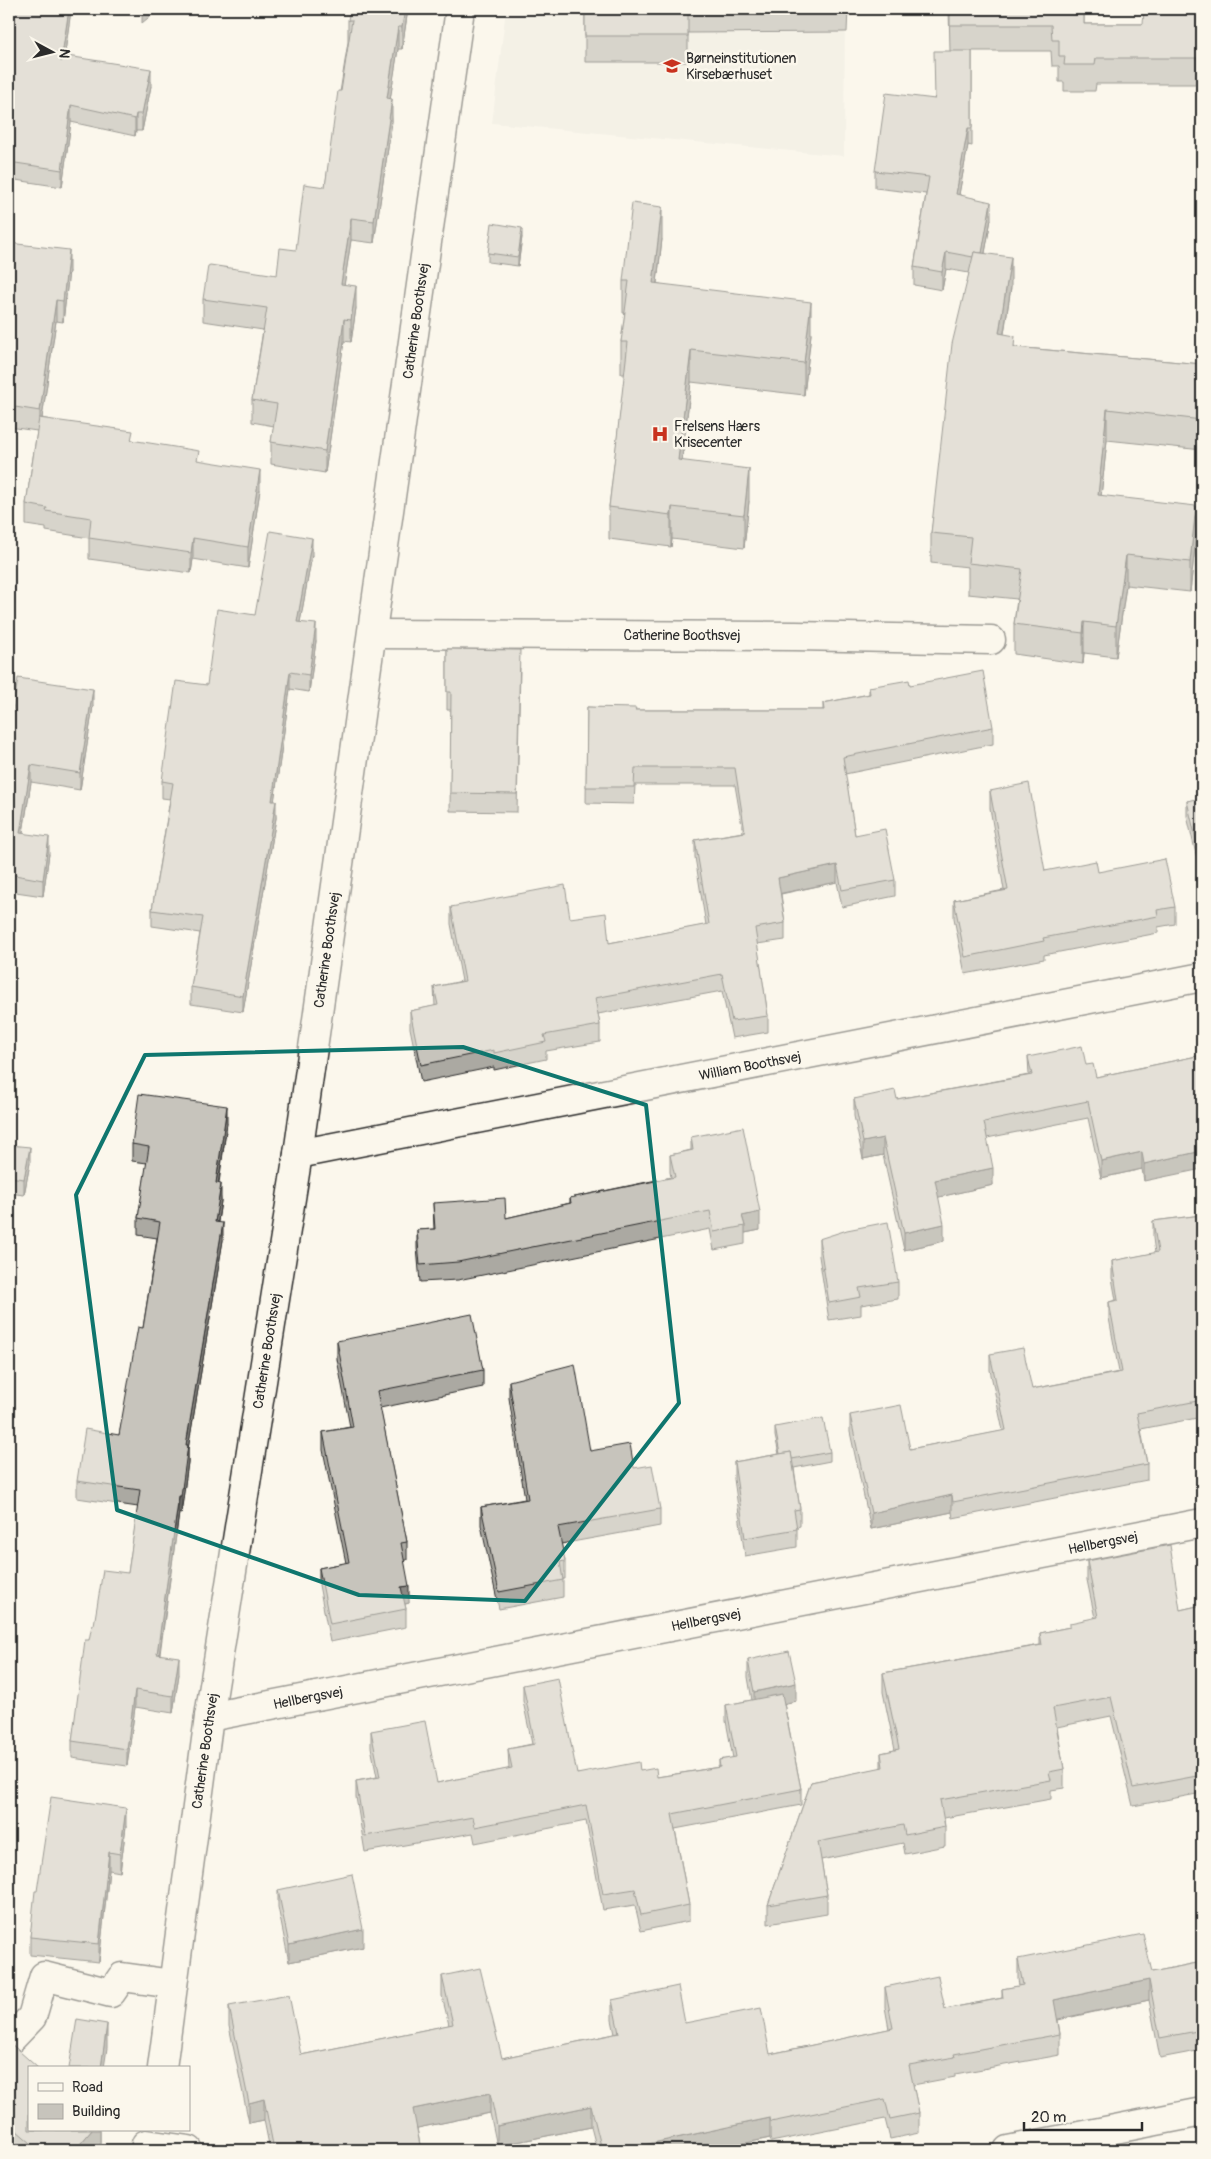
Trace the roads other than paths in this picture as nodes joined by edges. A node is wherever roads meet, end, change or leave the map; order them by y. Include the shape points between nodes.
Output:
1 (460, 9) edge
2 (373, 634) junction
3 (991, 640) dead end
4 (1202, 977) edge
5 (298, 1154) junction
6 (1202, 1524) edge
7 (209, 1717) junction
8 (173, 1984) junction
9 (9, 2041) edge
10 (162, 2066) edge
11 (1202, 2112) edge
12 (146, 2141) edge
13 (189, 2150) edge
14 (1008, 2150) edge

1 - 2 street, Catherine Boothsvej
2 - 3 street, Catherine Boothsvej
2 - 5 street, Catherine Boothsvej
4 - 5 street, William Boothsvej
5 - 7 street, Catherine Boothsvej
6 - 7 street, Hellbergsvej
7 - 8 street, Catherine Boothsvej
8 - 9 street via 122,1977 112,1993 44,1976 32,2017
8 - 10 street, Catherine Boothsvej
11 - 14 street
12 - 13 street

